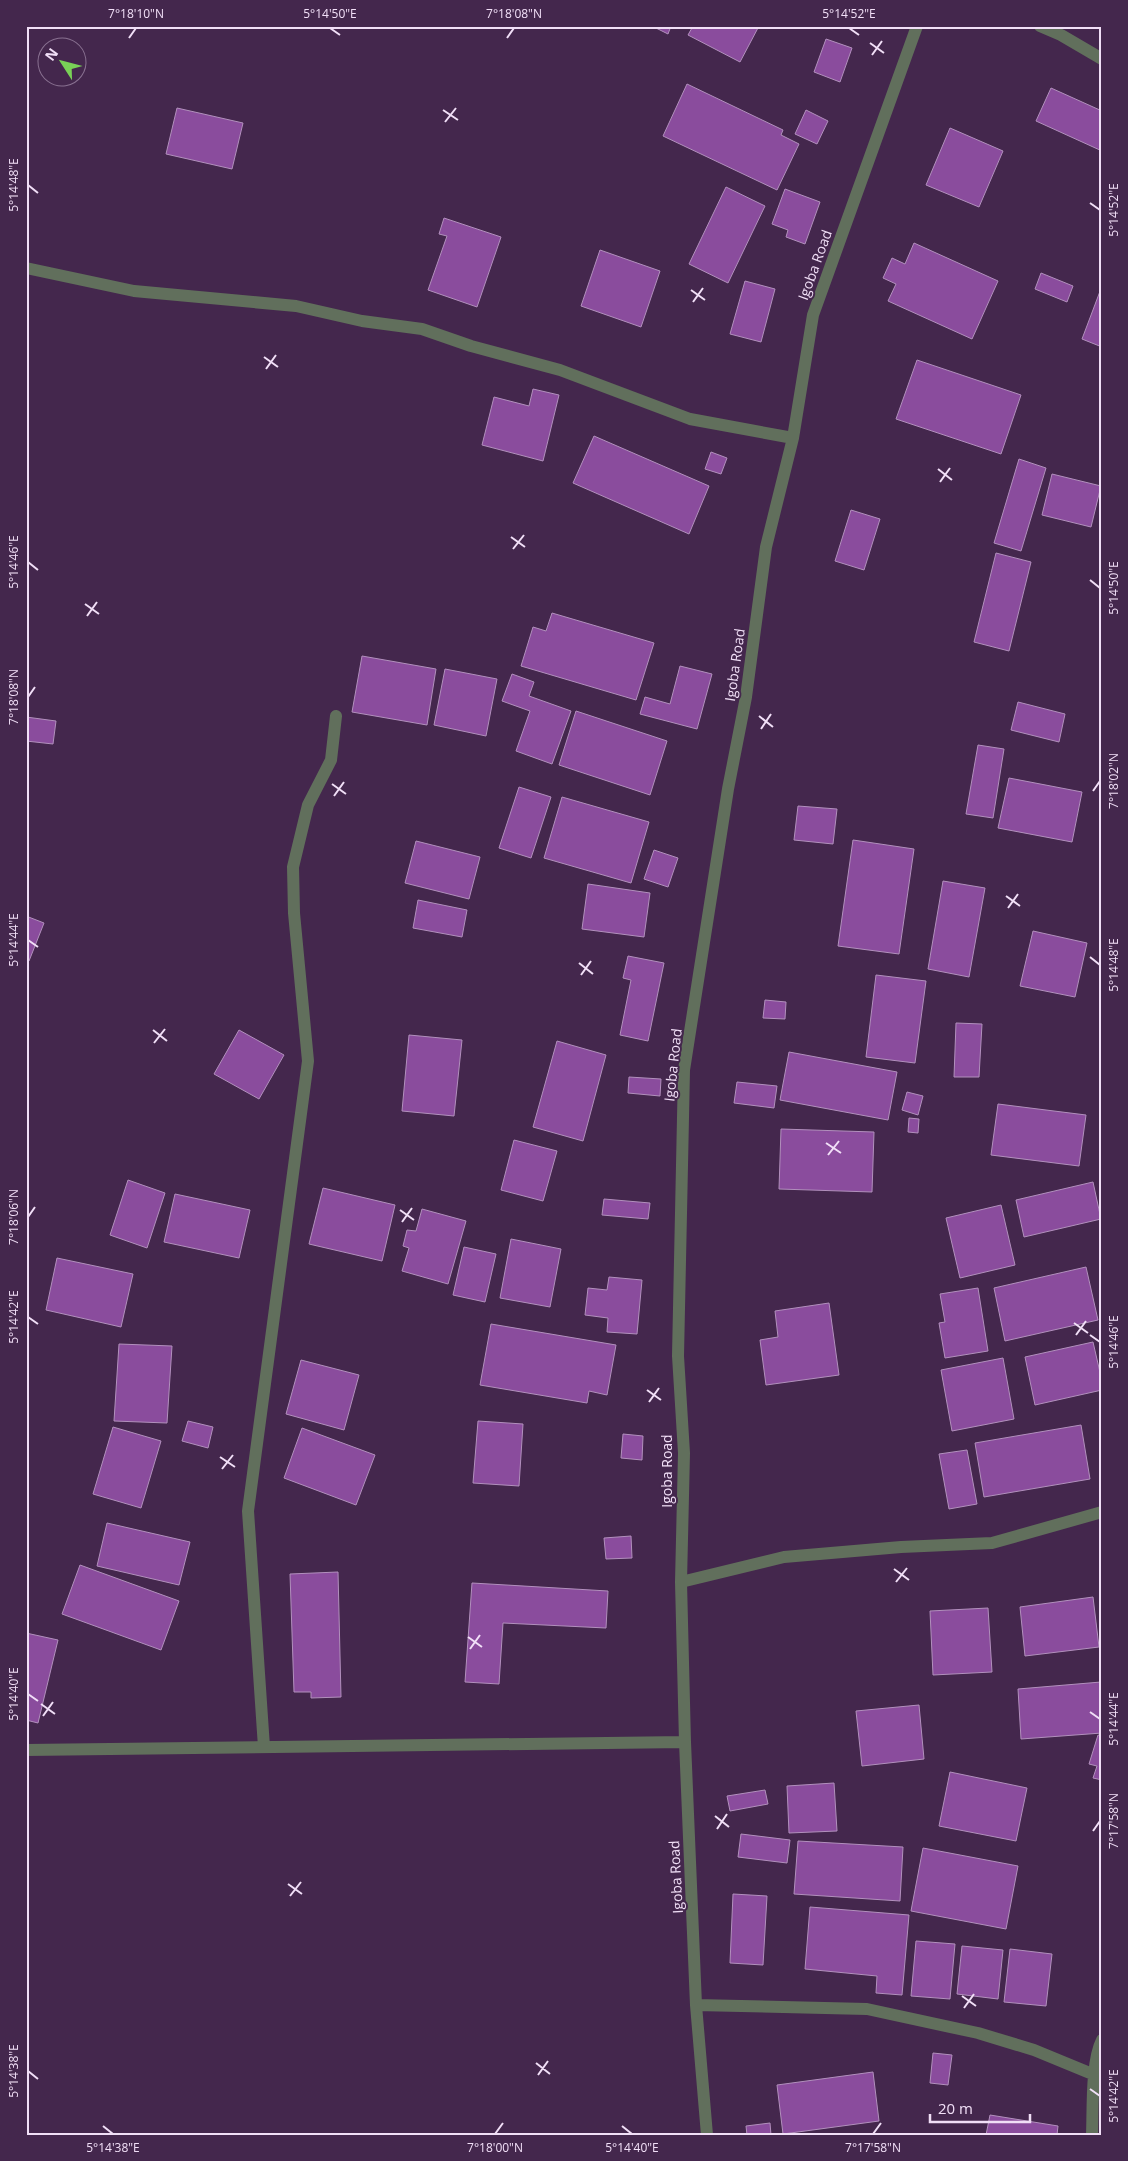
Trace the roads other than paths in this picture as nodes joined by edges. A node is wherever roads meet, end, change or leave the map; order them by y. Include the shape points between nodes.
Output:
1 (917, 26) edge
2 (1040, 26) edge
3 (1102, 59) edge
4 (26, 268) edge
5 (793, 438) junction
6 (336, 716) dead end
7 (1102, 1512) edge
8 (681, 1582) junction
9 (685, 1742) junction
10 (264, 1746) junction
11 (26, 1750) edge
12 (696, 2005) junction
13 (1102, 2040) edge
14 (1098, 2076) edge
15 (707, 2135) edge
16 (1092, 2135) edge

1 - 5 street, Igoba Road via 813,315
2 - 3 street
4 - 5 street via 134,291 296,306 362,321 422,329 560,370 690,419
5 - 8 street, Igoba Road via 766,547 746,697 728,789 684,1070 678,1356 684,1453
6 - 10 street via 331,760 308,805 293,867 294,913 308,1061 248,1511
7 - 8 street via 992,1543 784,1557
8 - 9 street, Igoba Road
9 - 10 street
9 - 12 street, Igoba Road
10 - 11 street
12 - 14 street via 867,2009 978,2033 1034,2050
12 - 15 street, Igoba Road
13 - 14 street via 1098,2047
14 - 16 street

